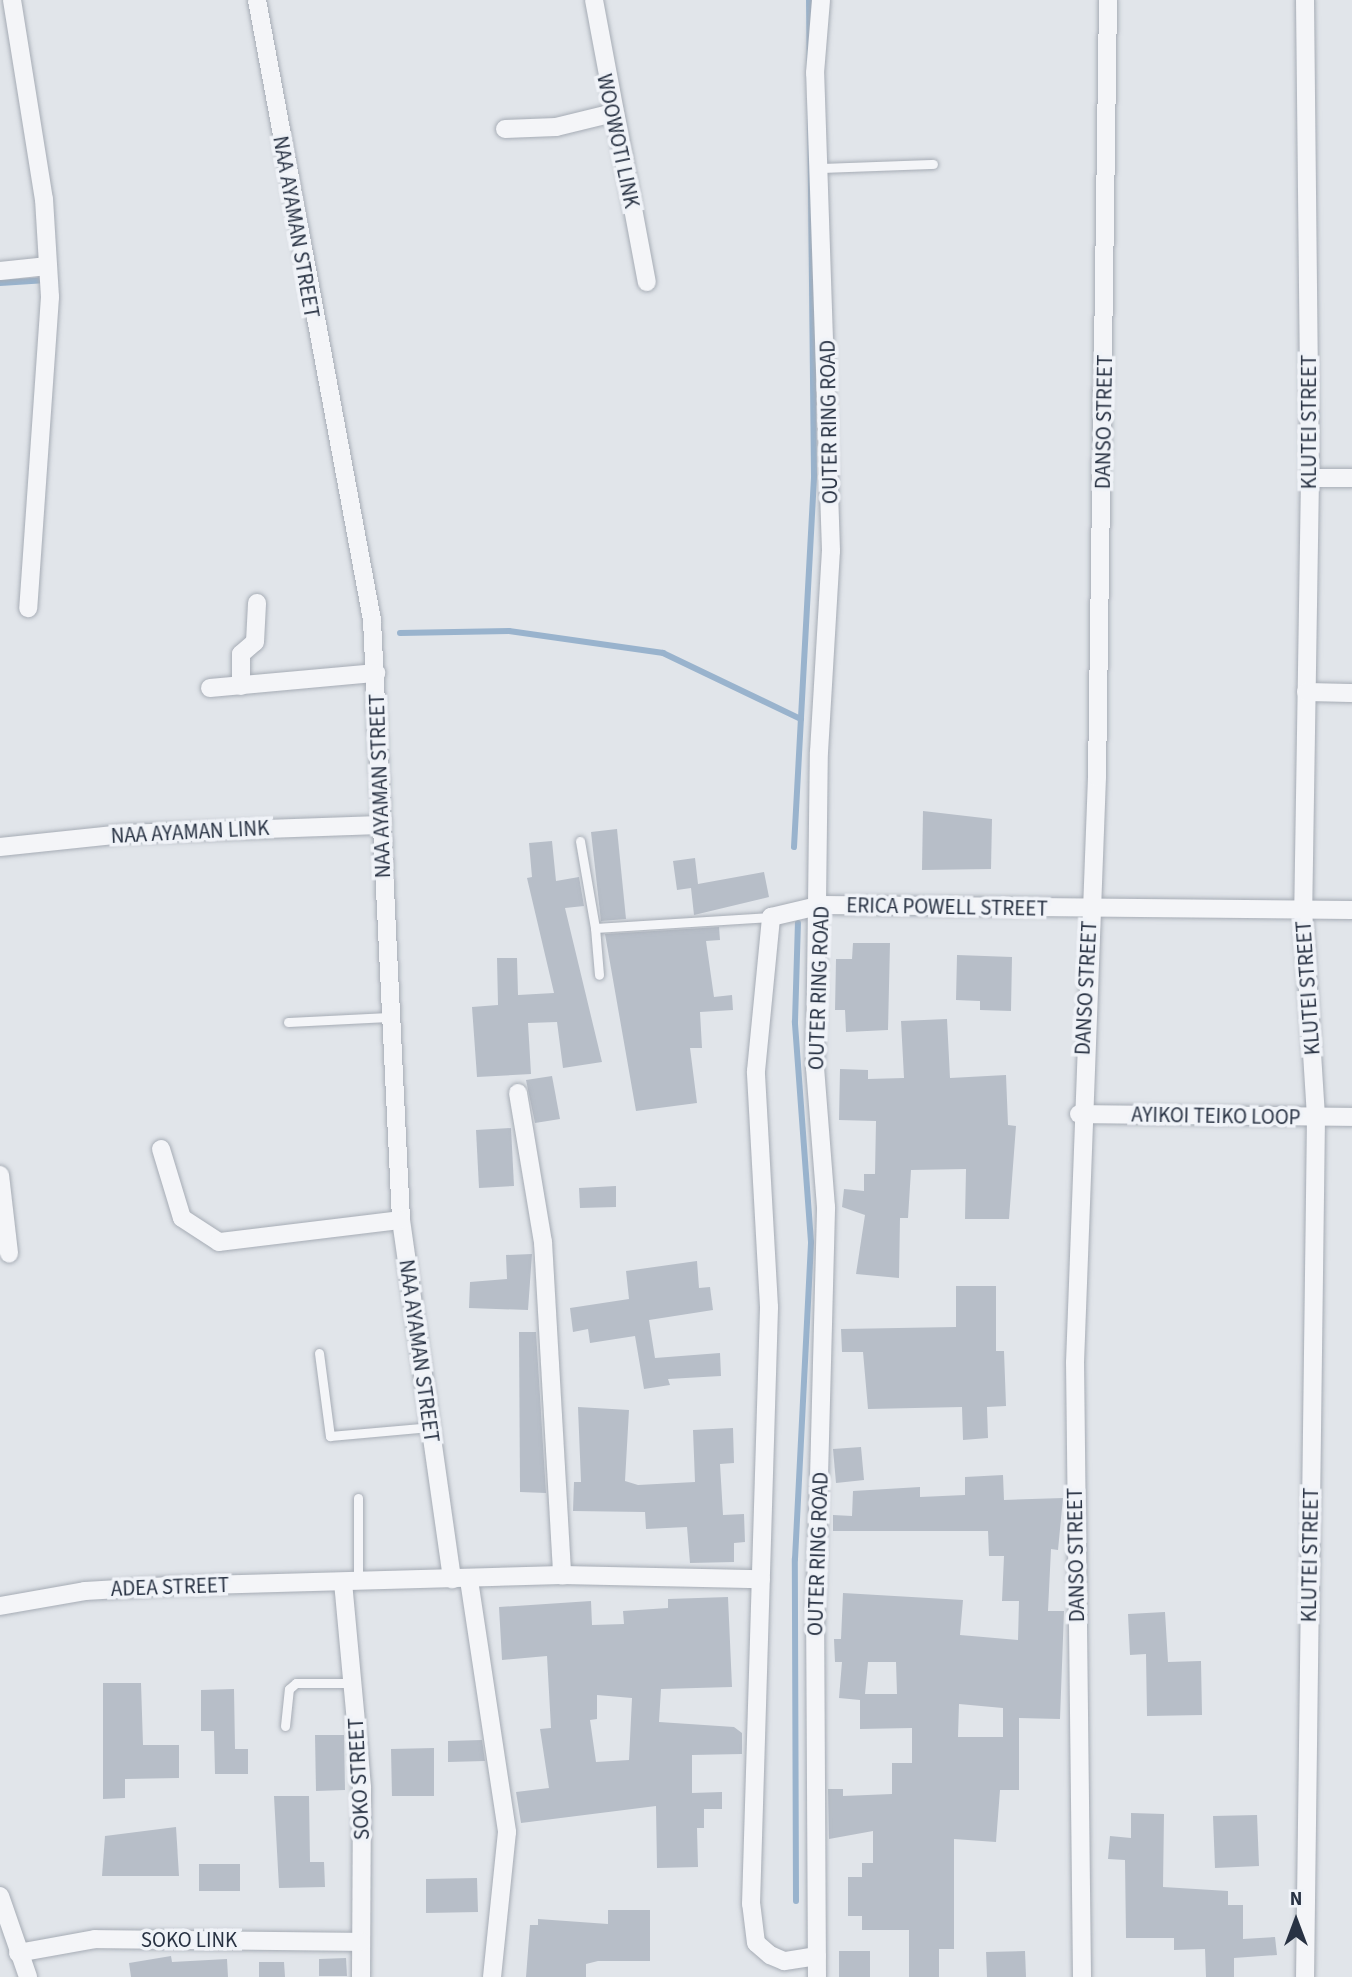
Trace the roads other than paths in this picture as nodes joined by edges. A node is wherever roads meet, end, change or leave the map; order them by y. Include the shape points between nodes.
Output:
1 (12, 0) edge
2 (257, 0) edge
3 (594, 0) edge
4 (821, 0) edge
5 (1108, 0) edge
6 (1305, 0) edge
7 (613, 113) junction
8 (505, 129) dead end
9 (933, 164) dead end
10 (819, 168) junction
11 (0, 271) edge
12 (49, 272) junction
13 (648, 282) dead end
14 (1310, 478) junction
15 (1352, 478) edge
16 (257, 603) dead end
17 (28, 608) dead end
18 (376, 673) junction
19 (241, 685) junction
20 (210, 688) dead end
21 (1306, 692) junction
22 (1352, 693) edge
23 (380, 825) junction
24 (580, 841) dead end
25 (0, 847) edge
26 (822, 905) junction
27 (1091, 910) junction
28 (1303, 910) junction
29 (1352, 910) edge
30 (771, 917) junction
31 (595, 928) junction
32 (599, 975) dead end
33 (389, 1017) junction
34 (288, 1022) dead end
35 (518, 1093) dead end
36 (1079, 1114) junction
37 (1316, 1117) junction
38 (1352, 1117) edge
39 (161, 1149) dead end
40 (0, 1175) edge
41 (401, 1220) junction
42 (9, 1253) dead end
43 (319, 1353) dead end
44 (430, 1427) junction
45 (358, 1498) dead end
46 (562, 1576) junction
47 (461, 1579) junction
48 (761, 1579) junction
49 (351, 1581) junction
50 (0, 1605) edge
51 (352, 1683) junction
52 (285, 1726) dead end
53 (1, 1905) edge
54 (361, 1942) junction
55 (18, 1953) junction
56 (817, 1956) junction
57 (28, 1977) edge
58 (360, 1977) edge
59 (492, 1977) edge
60 (817, 1977) edge
61 (1082, 1977) edge
62 (1305, 1977) edge

1 - 12 street
2 - 18 street, NAA AYAMAN STREET via 372,620
3 - 7 street, WOOWOTI LINK
4 - 10 street, OUTER RING ROAD via 816,73
5 - 27 street, DANSO STREET
6 - 14 street, KLUTEI STREET
7 - 8 street via 556,127
7 - 13 street, WOOWOTI LINK
9 - 10 lane
10 - 26 street, OUTER RING ROAD via 831,481 819,752
11 - 12 street
12 - 17 street
14 - 15 street
14 - 21 street, KLUTEI STREET
16 - 19 street via 255,642 241,654
18 - 19 street
18 - 23 street, NAA AYAMAN STREET
19 - 20 street
21 - 22 street
21 - 28 street, KLUTEI STREET
23 - 25 street, NAA AYAMAN LINK via 122,834
23 - 33 street, NAA AYAMAN STREET
24 - 31 lane
26 - 27 street, ERICA POWELL STREET
26 - 30 street, ERICA POWELL STREET
26 - 56 street, OUTER RING ROAD via 816,1068 826,1237 815,1630
27 - 28 street, ERICA POWELL STREET
27 - 36 street, DANSO STREET
28 - 29 street, ERICA POWELL STREET
28 - 37 street, KLUTEI STREET
30 - 31 lane
30 - 48 street via 756,1072 769,1307
31 - 32 lane
33 - 34 lane
33 - 41 street, NAA AYAMAN STREET
35 - 46 street via 543,1242
36 - 37 street, AYIKOI TEIKO LOOP
36 - 61 street, DANSO STREET via 1074,1494
37 - 38 street, AYIKOI TEIKO LOOP
37 - 62 street, KLUTEI STREET
39 - 41 street via 182,1218 219,1242 296,1237
40 - 42 street
41 - 44 street, NAA AYAMAN STREET
43 - 44 lane via 330,1436
44 - 47 street, NAA AYAMAN STREET
45 - 49 lane
46 - 47 street, ADEA STREET
46 - 48 street, ADEA STREET
47 - 49 street, ADEA STREET
47 - 59 street, NAA AYAMAN STREET via 507,1832
48 - 56 street via 752,1926 756,1943 770,1955 784,1961
49 - 50 street, ADEA STREET via 106,1588
49 - 51 street, SOKO STREET
51 - 52 lane via 296,1683 289,1689
51 - 54 street, SOKO STREET via 362,1801
53 - 55 street
54 - 55 street, SOKO LINK via 95,1939
54 - 58 street, SOKO STREET
55 - 57 street
56 - 60 street, OUTER RING ROAD

